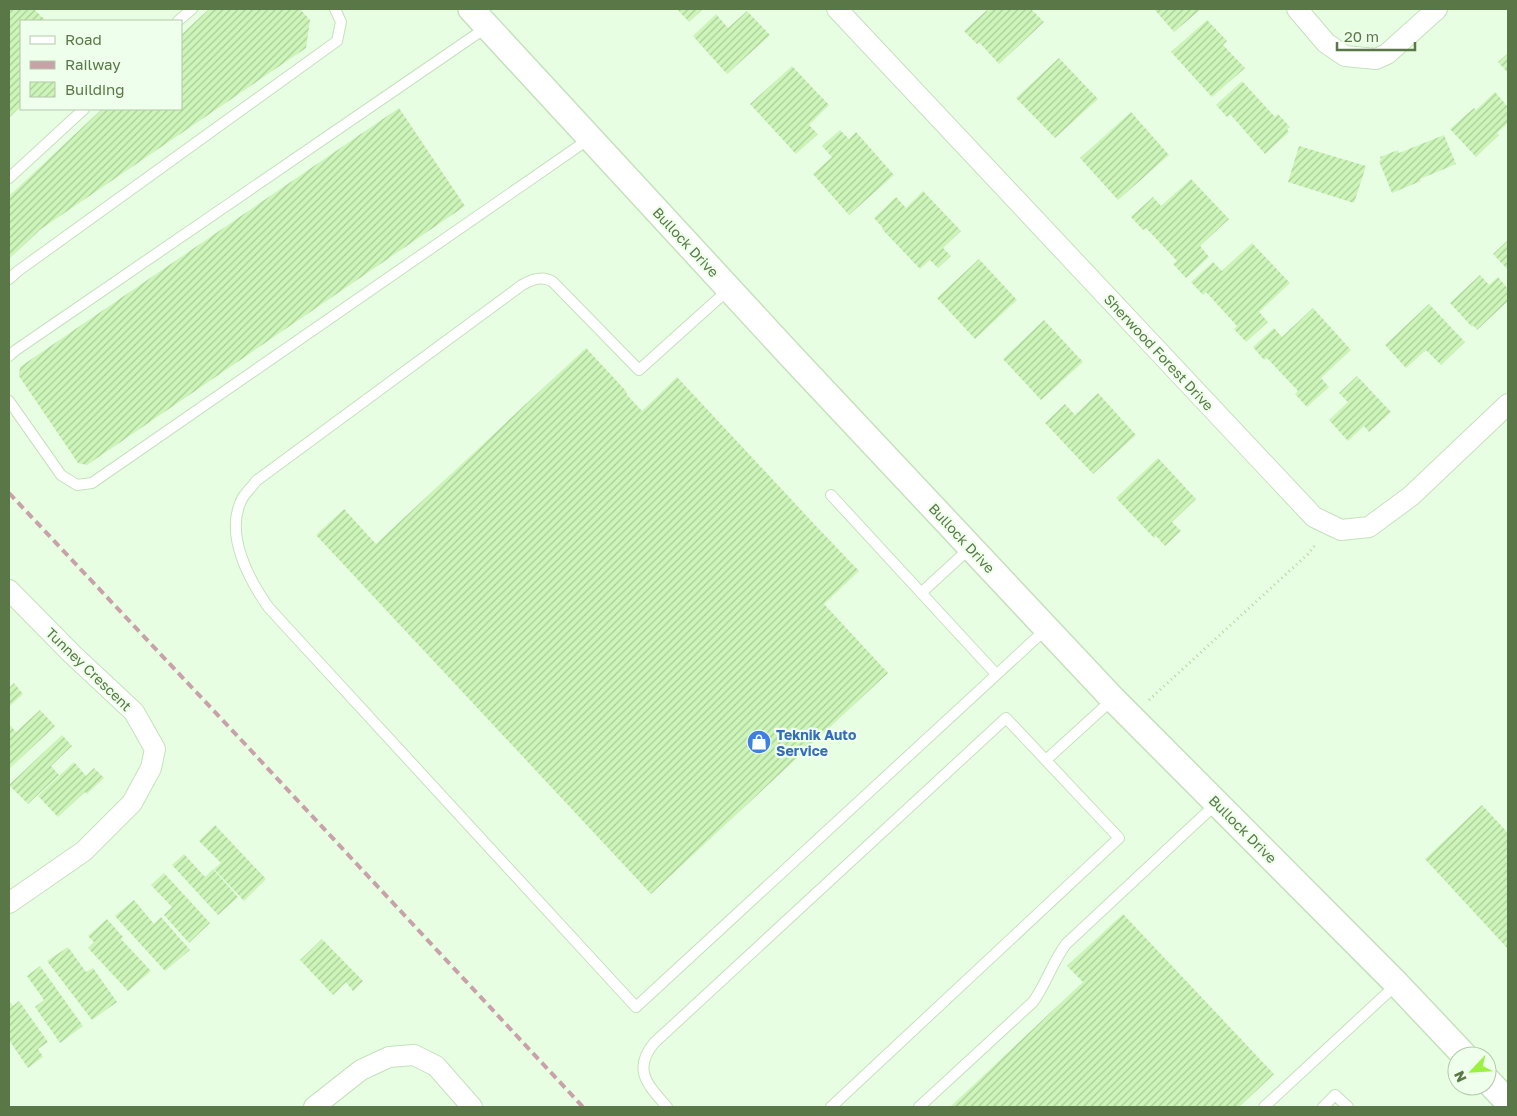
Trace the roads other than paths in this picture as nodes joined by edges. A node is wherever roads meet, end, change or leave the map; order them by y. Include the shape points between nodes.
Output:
1 (192, 9) edge
2 (335, 9) edge
3 (470, 9) edge
4 (837, 9) edge
5 (1297, 9) edge
6 (1437, 9) edge
7 (179, 20) edge
8 (487, 27) junction
9 (83, 110) edge
10 (590, 138) junction
11 (9, 178) edge
12 (9, 279) edge
13 (729, 288) junction
14 (9, 356) edge
15 (9, 401) edge
16 (1508, 404) edge
17 (831, 495) dead end
18 (971, 547) junction
19 (9, 590) edge
20 (921, 593) junction
21 (1046, 628) junction
22 (996, 674) junction
23 (1113, 699) junction
24 (1046, 760) junction
25 (1217, 802) junction
26 (9, 903) edge
27 (1397, 984) junction
28 (1456, 1046) edge
29 (1497, 1090) edge
30 (1508, 1102) edge
31 (314, 1107) edge
32 (472, 1107) edge
33 (667, 1107) edge
34 (831, 1107) edge
35 (919, 1107) edge
36 (1264, 1107) edge
37 (1323, 1107) edge
38 (1348, 1107) edge

1 - 7 lane
2 - 12 lane via 340,22 337,41
3 - 8 street, Bullock Drive
4 - 16 street, Sherwood Forest Drive via 1314,517 1341,530 1370,527 1411,496
5 - 6 street via 1326,43 1345,56 1376,59 1387,54
8 - 10 street, Bullock Drive
8 - 14 lane
9 - 11 lane
10 - 13 street, Bullock Drive
10 - 15 lane via 92,483 77,485 61,476
13 - 18 street, Bullock Drive
13 - 22 lane via 639,370 553,282 542,278 522,285 256,481 241,500 235,522 238,546 256,590 269,608 636,1007
17 - 20 lane
18 - 20 lane
18 - 21 street, Bullock Drive
19 - 26 street, Tunney Crescent via 134,712 155,749 150,768 132,803 84,851
20 - 22 lane
21 - 22 lane
21 - 23 street, Bullock Drive
23 - 24 lane
23 - 25 street, Bullock Drive
24 - 33 lane via 1006,718 998,725 654,1043 645,1054 644,1073 650,1088
24 - 34 lane via 1119,838
25 - 27 street, Bullock Drive
25 - 35 lane via 1066,944 1033,1002
27 - 28 street, Bullock Drive
27 - 36 lane
29 - 30 street
31 - 32 street via 361,1070 389,1057 414,1055 436,1066
37 - 38 lane via 1336,1095

